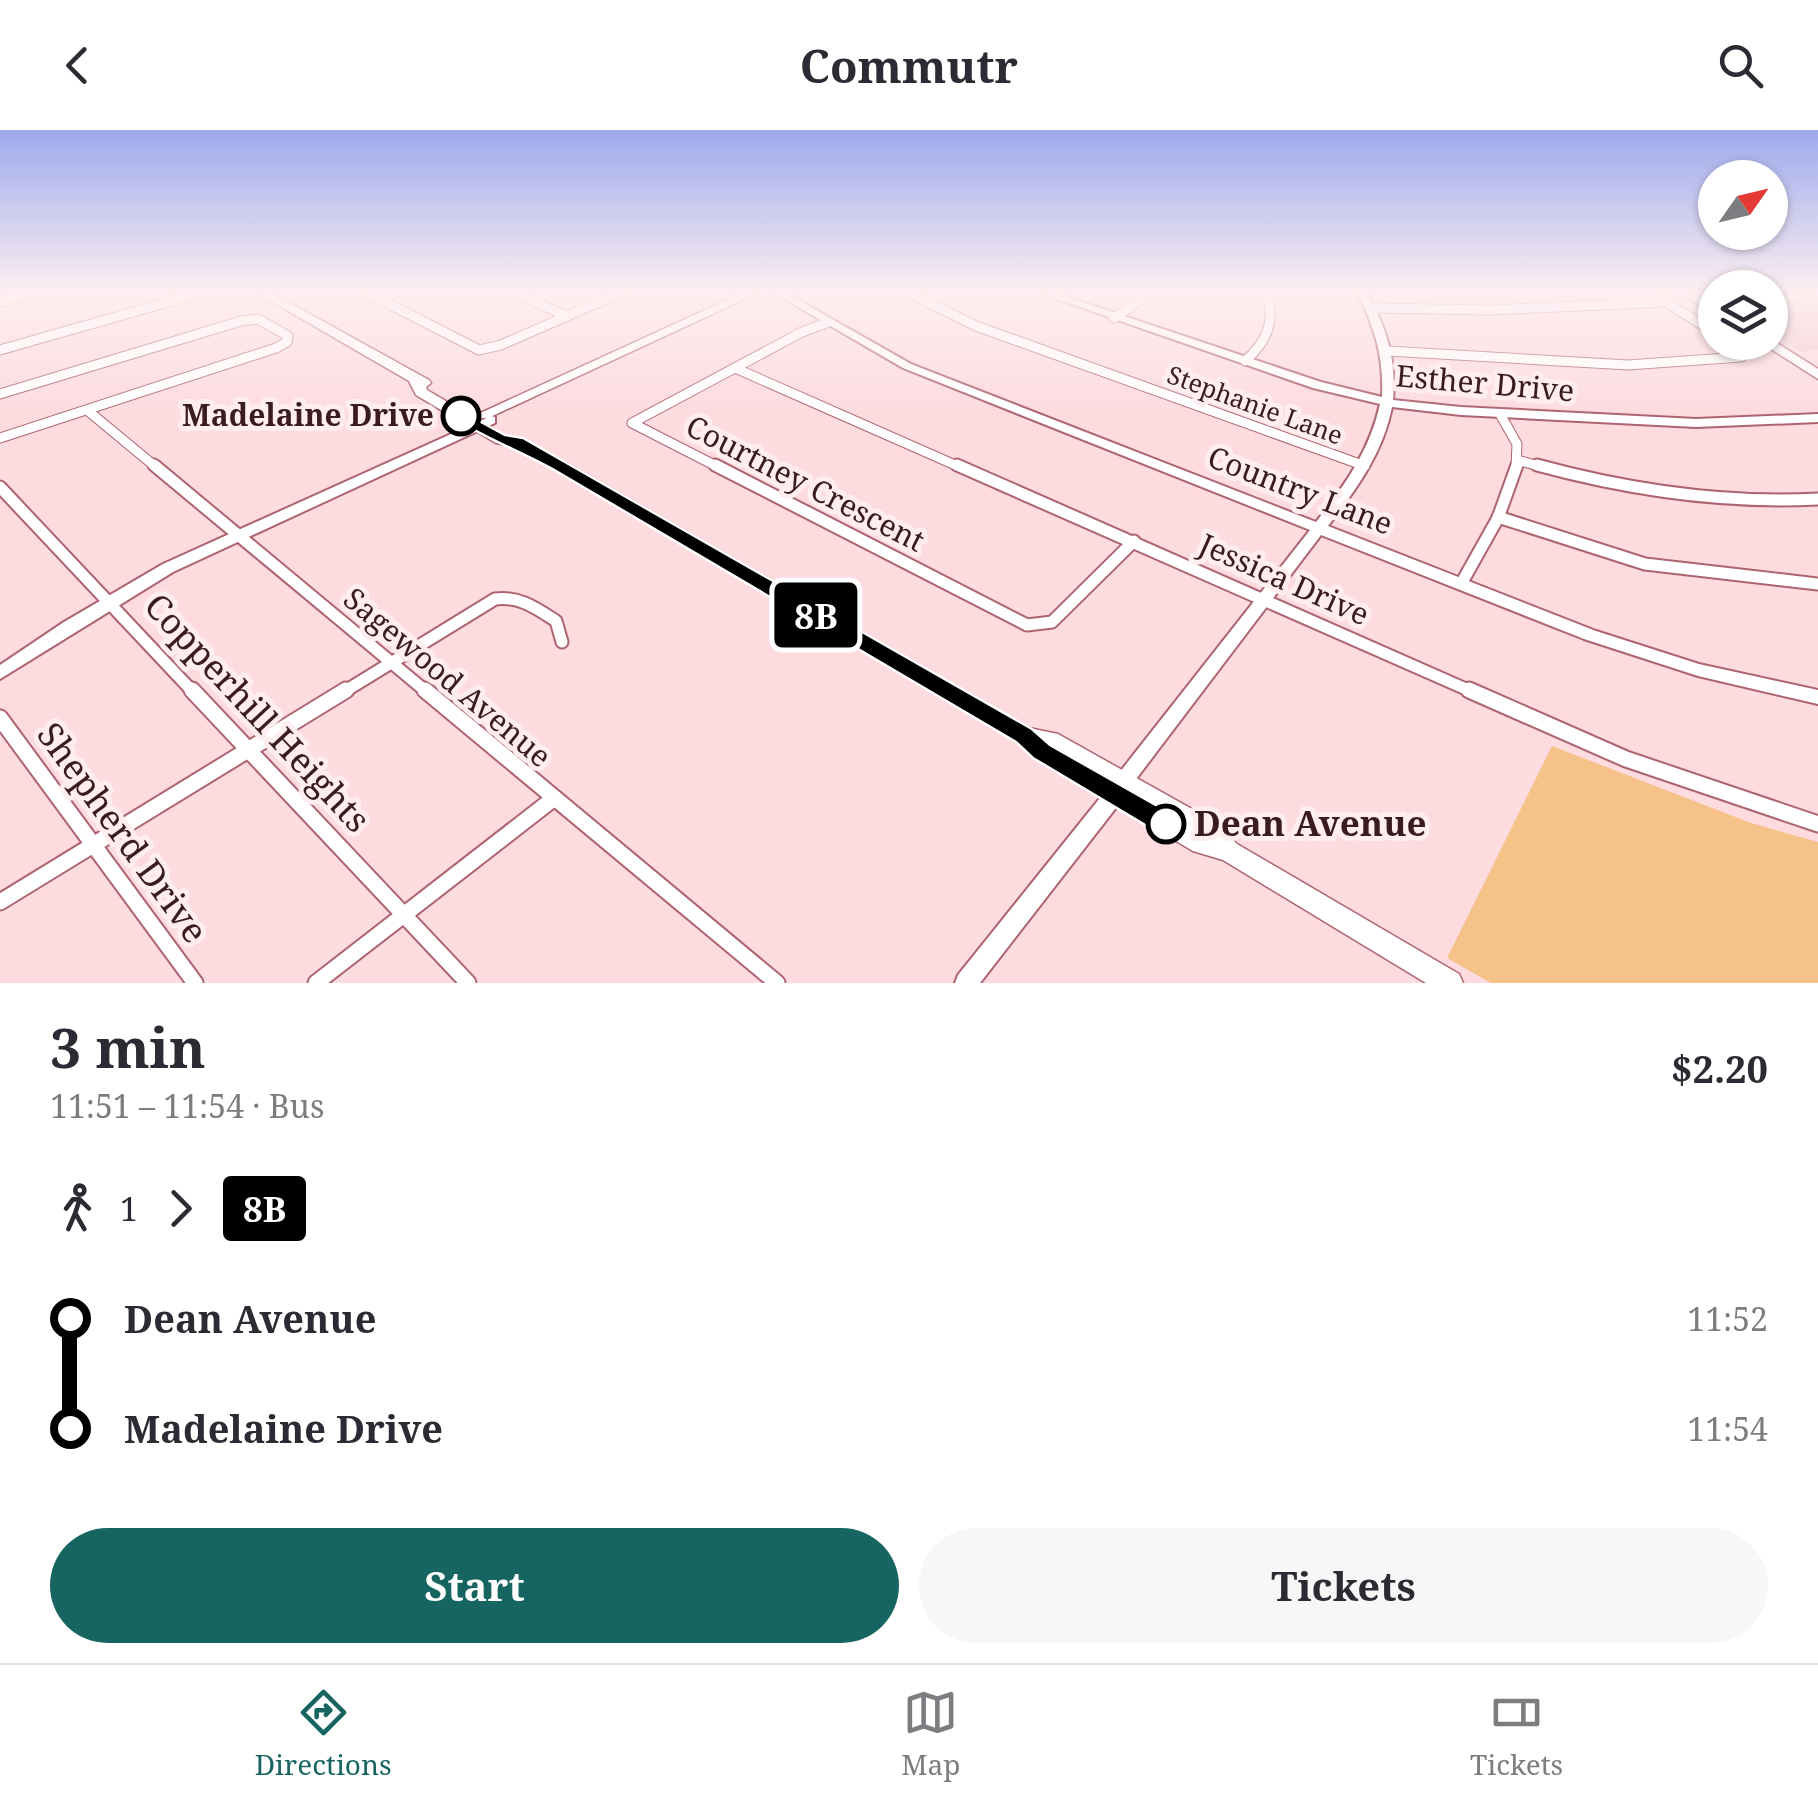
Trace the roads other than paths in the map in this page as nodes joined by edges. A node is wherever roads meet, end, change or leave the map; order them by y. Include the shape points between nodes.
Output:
1 (60, 333) edge
2 (202, 333) edge
3 (282, 333) edge
4 (332, 333) edge
5 (446, 333) edge
6 (528, 333) edge
7 (667, 333) edge
8 (807, 333) edge
9 (848, 333) edge
10 (994, 333) edge
11 (1159, 333) edge
12 (1268, 333) edge
13 (1381, 333) edge
14 (0, 350) edge
15 (1388, 351) junction
16 (1788, 356) edge
17 (1702, 360) edge
18 (1245, 361) junction
19 (735, 368) junction
20 (1818, 375) edge
21 (0, 394) edge
22 (1390, 403) junction
23 (87, 410) junction
24 (1500, 414) junction
25 (1818, 418) edge
26 (480, 421) junction
27 (0, 438) edge
28 (1517, 460) junction
29 (1364, 466) junction
30 (0, 486) edge
31 (1818, 499) edge
32 (1498, 517) junction
33 (1319, 528) junction
34 (236, 535) junction
35 (1134, 541) junction
36 (1461, 584) junction
37 (1818, 584) edge
38 (1264, 599) junction
39 (110, 601) junction
40 (562, 642) dead end
41 (389, 664) junction
42 (0, 674) edge
43 (1818, 697) edge
44 (0, 718) edge
45 (250, 748) junction
46 (1119, 788) junction
47 (554, 799) junction
48 (1818, 824) edge
49 (92, 845) junction
50 (0, 902) edge
51 (405, 914) junction
52 (195, 983) edge
53 (316, 983) edge
54 (468, 983) edge
55 (778, 983) edge
56 (966, 983) edge
57 (1450, 983) edge

1 - 14 street
2 - 21 street
3 - 23 street via 288,342 276,348
4 - 26 main road via 416,381 421,392
5 - 6 street via 479,350
7 - 26 main road
8 - 19 street, Courtney Crescent
9 - 33 street, Country Lane via 906,366
10 - 29 street, Stephanie Lane
11 - 18 street, Esther Drive
12 - 18 street
13 - 15 street
15 - 17 street via 1636,365
15 - 22 street
16 - 20 main road
18 - 22 street, Esther Drive
19 - 35 street, Jessica Drive
19 - 35 street, Courtney Crescent via 632,424 1018,622 1052,622
22 - 24 street, Esther Drive
22 - 29 street
23 - 27 street
23 - 34 street, Sagewood Avenue
24 - 25 street, Esther Drive via 1709,424
24 - 28 street via 1516,442
26 - 34 street
26 - 46 main road via 501,440 517,442 1024,735 1041,751
28 - 31 street via 1620,486 1750,501
28 - 32 street
29 - 33 street
30 - 39 street, Copperhill Heights
32 - 36 street
32 - 37 street via 1635,562
33 - 36 street, Country Lane
33 - 38 street
34 - 39 street
34 - 41 street, Sagewood Avenue
35 - 38 street, Jessica Drive
36 - 43 street, Country Lane via 1663,660
38 - 46 street
38 - 48 street, Jessica Drive via 1650,769
39 - 42 street
39 - 45 street, Copperhill Heights
40 - 41 street via 556,621 513,595 494,599
41 - 45 street
41 - 47 street, Sagewood Avenue
44 - 49 street, Shepherd Drive
45 - 49 street
45 - 51 street, Copperhill Heights
46 - 56 street
46 - 57 main road via 1201,844 1229,851
47 - 51 street
47 - 55 street, Sagewood Avenue
49 - 50 street
49 - 52 street, Shepherd Drive
51 - 53 street
51 - 54 street, Copperhill Heights

